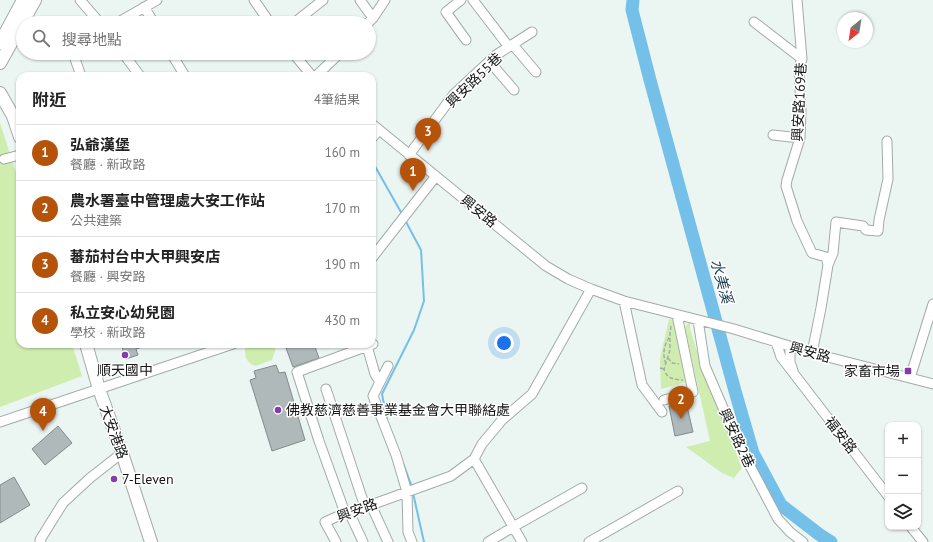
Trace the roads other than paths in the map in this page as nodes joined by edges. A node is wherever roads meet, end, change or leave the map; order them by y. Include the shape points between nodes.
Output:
1 (23, 0) edge
2 (35, 0) edge
3 (80, 0) edge
4 (157, 0) edge
5 (254, 0) edge
6 (323, 0) edge
7 (360, 0) edge
8 (385, 0) edge
9 (461, 0) edge
10 (473, 0) edge
11 (797, 0) edge
12 (144, 7) junction
13 (26, 16) edge
14 (94, 16) edge
15 (129, 16) edge
16 (150, 16) edge
17 (265, 16) edge
18 (303, 16) edge
19 (369, 16) edge
20 (374, 16) edge
21 (754, 22) dead end
22 (532, 32) dead end
23 (16, 35) edge
24 (466, 40) dead end
25 (0, 43) edge
26 (511, 46) junction
27 (75, 60) edge
28 (128, 60) edge
29 (175, 60) edge
30 (299, 60) edge
31 (333, 60) edge
32 (802, 60) junction
33 (490, 62) junction
34 (0, 64) edge
35 (80, 72) edge
36 (137, 72) edge
37 (181, 72) edge
38 (309, 72) edge
39 (320, 72) edge
40 (536, 72) dead end
41 (514, 90) dead end
42 (0, 93) edge
43 (16, 113) edge
44 (376, 127) edge
45 (772, 135) dead end
46 (800, 138) junction
47 (887, 141) dead end
48 (410, 155) junction
49 (16, 156) edge
50 (1, 160) edge
51 (436, 176) junction
52 (376, 253) edge
53 (828, 266) junction
54 (591, 289) junction
55 (624, 301) junction
56 (933, 304) edge
57 (677, 315) junction
58 (698, 320) junction
59 (776, 342) junction
60 (790, 347) junction
61 (87, 348) edge
62 (221, 348) edge
63 (362, 348) edge
64 (371, 348) edge
65 (812, 353) junction
66 (388, 366) dead end
67 (794, 374) junction
68 (910, 378) junction
69 (380, 382) junction
70 (933, 384) edge
71 (326, 389) dead end
72 (99, 390) junction
73 (664, 400) dead end
74 (662, 412) dead end
75 (0, 422) edge
76 (122, 453) junction
77 (474, 459) junction
78 (582, 488) dead end
79 (678, 491) dead end
80 (407, 492) junction
81 (886, 494) edge
82 (368, 506) junction
83 (347, 512) junction
84 (513, 527) junction
85 (913, 530) edge
86 (604, 538) edge
87 (41, 542) edge
88 (150, 542) edge
89 (336, 542) edge
90 (363, 542) edge
91 (388, 542) edge
92 (412, 542) edge
93 (488, 542) edge
94 (522, 542) edge
95 (589, 542) edge
96 (803, 542) edge
97 (923, 542) edge

1 - 25 main road
2 - 13 main road
3 - 14 street
4 - 12 street
5 - 17 street
6 - 18 street
7 - 19 street
8 - 20 street
9 - 24 street via 446,12
10 - 26 street
11 - 32 street, 興安路169巷
12 - 15 street
12 - 16 street
21 - 32 street
22 - 26 street, 興安路55巷
23 - 34 main road
26 - 33 street, 興安路55巷
26 - 40 street
27 - 35 street
28 - 36 street
29 - 37 street
30 - 38 street
31 - 39 street
32 - 46 street, 興安路169巷 via 799,67
33 - 41 street
33 - 48 street, 興安路55巷 via 454,94
42 - 43 main road
44 - 48 street, 興安路
45 - 46 street
46 - 53 street, 興安路169巷 via 786,186 797,221 812,252 826,257
47 - 53 street via 888,180 878,231 836,222 833,253
48 - 51 street, 興安路
49 - 50 street
51 - 52 street
51 - 54 street, 興安路 via 546,266
53 - 65 street
54 - 55 street, 興安路
54 - 77 street, 興安路 via 532,394 502,420 482,444
55 - 57 street, 興安路
55 - 74 street via 642,385
56 - 68 street
57 - 58 street, 興安路
57 - 73 street via 693,392
58 - 59 street, 興安路
58 - 96 street, 興安路2巷 via 705,366 739,445 778,519
59 - 60 street, 興安路
59 - 67 street, 福安路 via 781,357
60 - 65 street, 興安路
60 - 67 street, 福安路 via 790,362
61 - 72 main road, 大安港路
62 - 72 street
63 - 83 street via 297,372 319,441
64 - 69 street via 375,374
65 - 68 street, 興安路
66 - 69 street
67 - 81 street, 福安路
68 - 70 street, 興安路
69 - 80 street via 373,396
71 - 82 street
72 - 75 street
72 - 76 main road, 大安港路
76 - 87 street via 63,503
76 - 88 main road, 大安港路
77 - 80 street, 興安路 via 451,476
77 - 84 street
78 - 84 street
79 - 86 street
80 - 82 street, 興安路
80 - 92 street via 408,532
82 - 83 street, 興安路
82 - 91 street
83 - 89 street, 興安路 via 325,522
83 - 90 street
84 - 93 street
84 - 94 street
85 - 97 street
86 - 95 street

